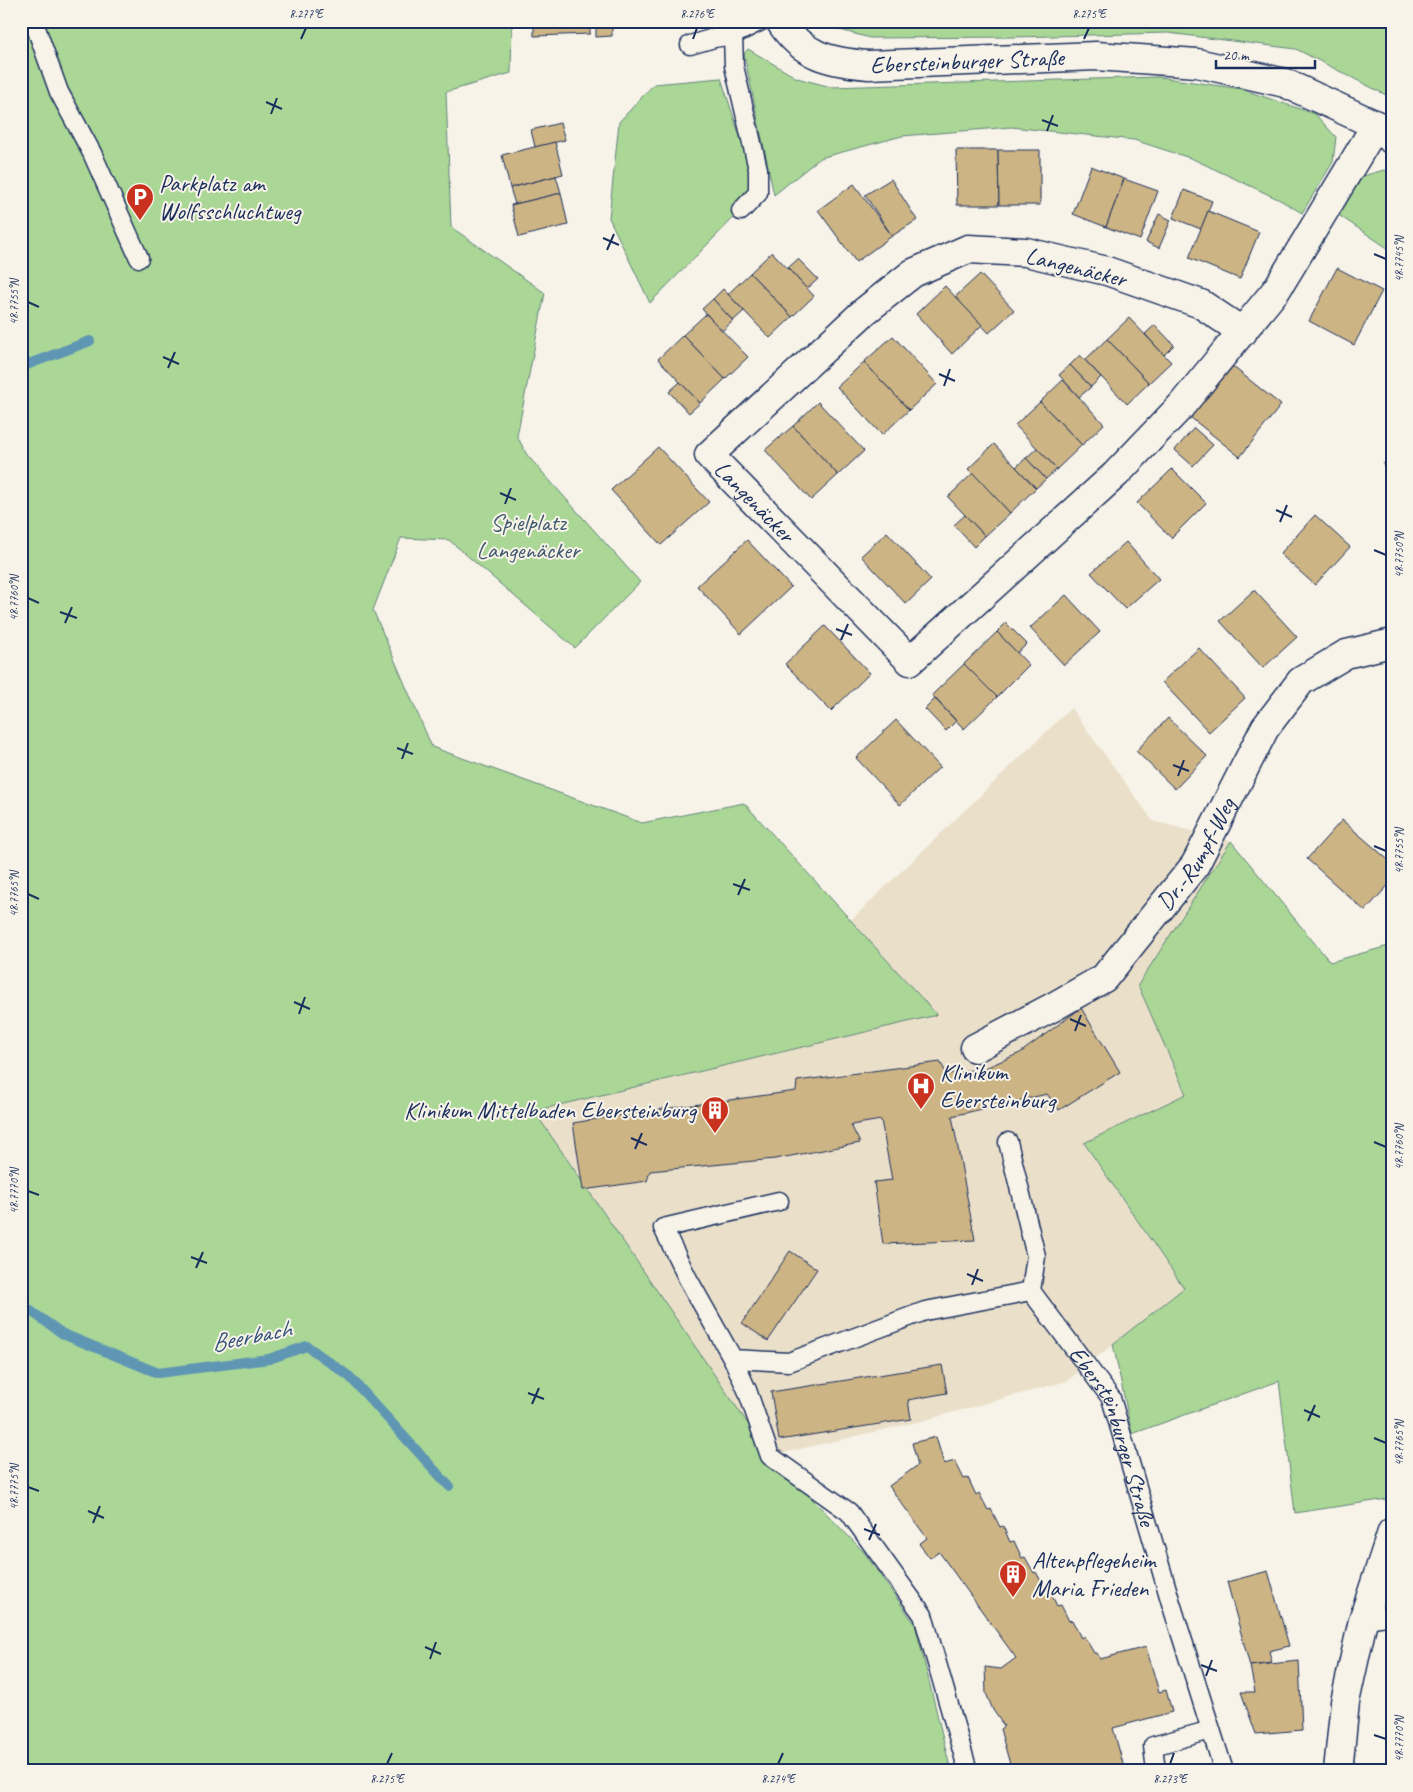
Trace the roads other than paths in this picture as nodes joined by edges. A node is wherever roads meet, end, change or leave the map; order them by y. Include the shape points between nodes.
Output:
1 (36, 21) edge
2 (761, 21) edge
3 (780, 21) edge
4 (733, 35) junction
5 (690, 46) dead end
6 (1384, 133) edge
7 (741, 211) dead end
8 (139, 258) dead end
9 (1243, 332) junction
10 (1392, 644) edge
11 (975, 1048) dead end
12 (1008, 1142) dead end
13 (779, 1201) dead end
14 (1030, 1291) junction
15 (733, 1359) junction
16 (1392, 1532) edge
17 (1392, 1615) edge
18 (1363, 1620) junction
19 (1211, 1730) junction
20 (968, 1771) edge
21 (1156, 1771) edge
22 (1224, 1771) edge
23 (1338, 1771) edge

1 - 8 lane via 59,92 92,153
2 - 4 lane
3 - 6 street, Ebersteinburger Straße via 789,36 807,50 827,59 848,63 869,65 1096,56 1197,63 1285,83
4 - 5 lane
4 - 7 lane via 734,66 758,169 758,193
6 - 9 street, Langenäcker via 1277,289
9 - 9 street, Langenäcker via 1181,406 1116,474 910,661 708,455 865,311 913,273 968,249 1026,252 1107,271 1201,304
10 - 11 street, Dr.-Rumpf-Weg via 1346,654 1301,680 1265,728 1195,865 1104,978
12 - 14 lane via 1036,1256
13 - 15 lane via 663,1228
14 - 15 lane via 925,1310 789,1362
14 - 19 lane, Ebersteinburger Straße via 1111,1398
15 - 20 lane via 770,1456 849,1512 923,1615
16 - 18 street
17 - 18 lane
18 - 23 street via 1345,1702
19 - 21 lane via 1153,1746
19 - 22 lane, Ebersteinburger Straße

